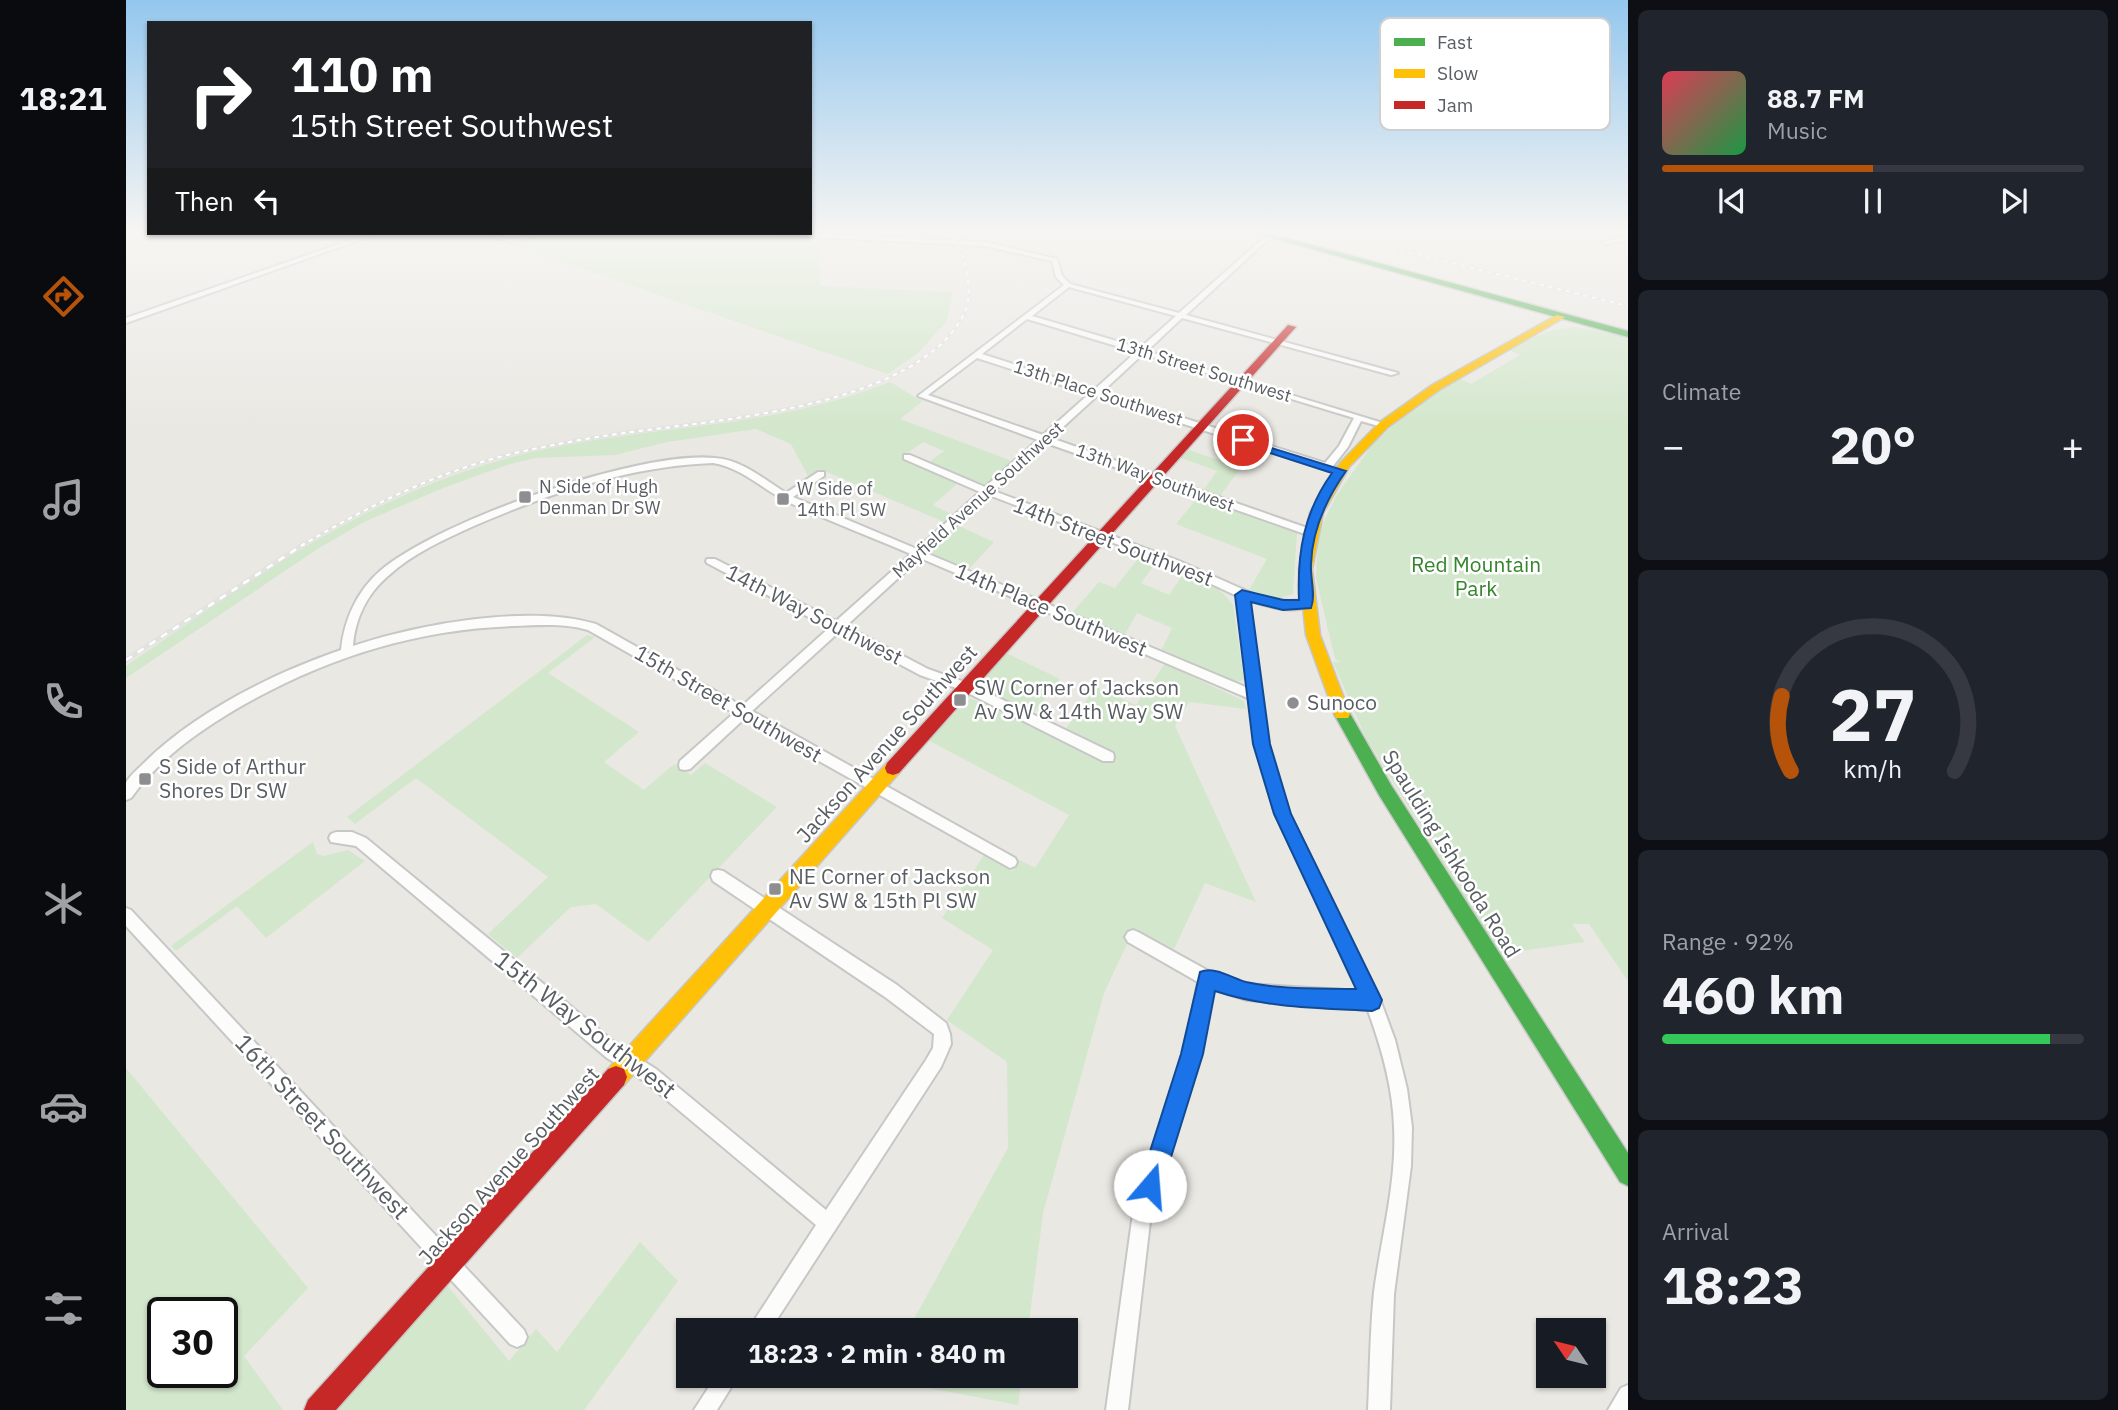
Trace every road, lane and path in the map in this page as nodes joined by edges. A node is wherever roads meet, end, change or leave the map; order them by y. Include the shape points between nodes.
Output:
1 (195, 297) edge
2 (1053, 297) edge
3 (1111, 297) edge
4 (1202, 297) edge
5 (1483, 297) edge
6 (1180, 316) junction
7 (1027, 317) junction
8 (126, 321) edge
9 (1552, 321) junction
10 (1292, 327) dead end
11 (1628, 334) edge
12 (1277, 343) junction
13 (1141, 352) junction
14 (977, 355) junction
15 (1394, 373) dead end
16 (1239, 382) junction
17 (1096, 393) junction
18 (1359, 417) junction
19 (1382, 424) junction
20 (1201, 426) junction
21 (1045, 439) junction
22 (907, 457) dead end
23 (1333, 469) junction
24 (821, 474) dead end
25 (1154, 478) junction
26 (987, 492) junction
27 (786, 497) junction
28 (1309, 532) junction
29 (1102, 536) junction
30 (919, 554) junction
31 (711, 561) dead end
32 (1242, 595) junction
33 (1306, 604) junction
34 (1039, 605) junction
35 (839, 625) junction
36 (346, 652) junction
37 (965, 687) junction
38 (1253, 695) junction
39 (743, 713) junction
40 (1108, 757) dead end
41 (685, 765) dead end
42 (876, 788) junction
43 (126, 794) edge
44 (336, 838) dead end
45 (1010, 862) dead end
46 (718, 876) dead end
47 (768, 909) junction
48 (126, 915) edge
49 (1133, 937) dead end
50 (1207, 979) junction
51 (1372, 1000) junction
52 (630, 1063) junction
53 (1628, 1174) edge
54 (829, 1224) junction
55 (450, 1263) junction
56 (766, 1318) edge
57 (517, 1337) dead end
58 (720, 1388) edge
59 (1628, 1395) edge
60 (318, 1410) edge
61 (705, 1410) edge
62 (1117, 1410) edge
63 (1379, 1410) edge
64 (1619, 1410) edge

1 - 8 street
2 - 7 street
3 - 6 street
4 - 6 street, Mayfield Avenue Southwest
5 - 9 street
6 - 12 street
6 - 13 street, Mayfield Avenue Southwest
7 - 13 street, 13th Street Southwest
7 - 14 street
9 - 11 street
9 - 19 street via 1490,353
10 - 12 street, Jackson Avenue Southwest
12 - 15 street
12 - 16 street, Jackson Avenue Southwest
13 - 16 street, 13th Street Southwest
13 - 17 street, Mayfield Avenue Southwest
14 - 17 street, 13th Place Southwest
14 - 21 street, 13th Way Southwest via 922,396
16 - 18 street, 13th Street Southwest
16 - 20 street, Jackson Avenue Southwest
17 - 20 street, 13th Place Southwest
17 - 21 street, Mayfield Avenue Southwest
18 - 19 street, 13th Street Southwest
18 - 23 street
19 - 23 street, Spaulding Ishkooda Road
20 - 23 street, 13th Place Southwest
20 - 25 street, Jackson Avenue Southwest
21 - 25 street, 13th Way Southwest
21 - 26 street, Mayfield Avenue Southwest
22 - 26 street, 14th Street Southwest
23 - 28 street, Spaulding Ishkooda Road
24 - 27 street
25 - 28 street, 13th Way Southwest
25 - 29 street, Jackson Avenue Southwest
26 - 29 street, 14th Street Southwest
26 - 30 street, Mayfield Avenue Southwest
27 - 30 street, 14th Place Southwest
27 - 36 street, 14th Place Southwest via 738,465 696,459 553,494 440,537 400,559 370,587 351,617
28 - 33 street, Spaulding Ishkooda Road via 1304,563
29 - 32 street, 14th Street Southwest via 1199,573
29 - 34 street, Jackson Avenue Southwest
30 - 34 street, 14th Place Southwest
30 - 35 street, Mayfield Avenue Southwest
31 - 35 street, 14th Way Southwest
32 - 33 street, 14th Street Southwest via 1283,605
32 - 38 street
33 - 53 street, Spaulding Ishkooda Road via 1320,661 1340,712
34 - 37 street, Jackson Avenue Southwest
34 - 38 street, 14th Place Southwest
35 - 37 street, 14th Way Southwest via 924,672
35 - 39 street, Mayfield Avenue Southwest
36 - 39 street, 15th Street Southwest via 411,633 471,624 557,621 592,626
36 - 43 street via 283,678 205,722 150,765
37 - 40 street, 14th Way Southwest
37 - 42 street, Jackson Avenue Southwest
38 - 51 street via 1282,814
39 - 41 street, Mayfield Avenue Southwest
39 - 42 street, 15th Street Southwest
42 - 45 street, 15th Street Southwest
42 - 47 street, Jackson Avenue Southwest
44 - 52 street, 15th Way Southwest via 360,842
46 - 47 street
47 - 52 street, Jackson Avenue Southwest
47 - 54 street via 900,998 944,1036 932,1066
48 - 55 street, 16th Street Southwest
49 - 50 street
50 - 51 street via 1273,996
50 - 62 street via 1192,1054 1142,1213
51 - 63 street via 1387,1040 1403,1127 1399,1198 1384,1294
52 - 54 street, 15th Way Southwest
52 - 55 street, Jackson Avenue Southwest
54 - 56 street
55 - 57 street, 16th Street Southwest
55 - 60 street, Jackson Avenue Southwest
58 - 61 street
59 - 64 street

